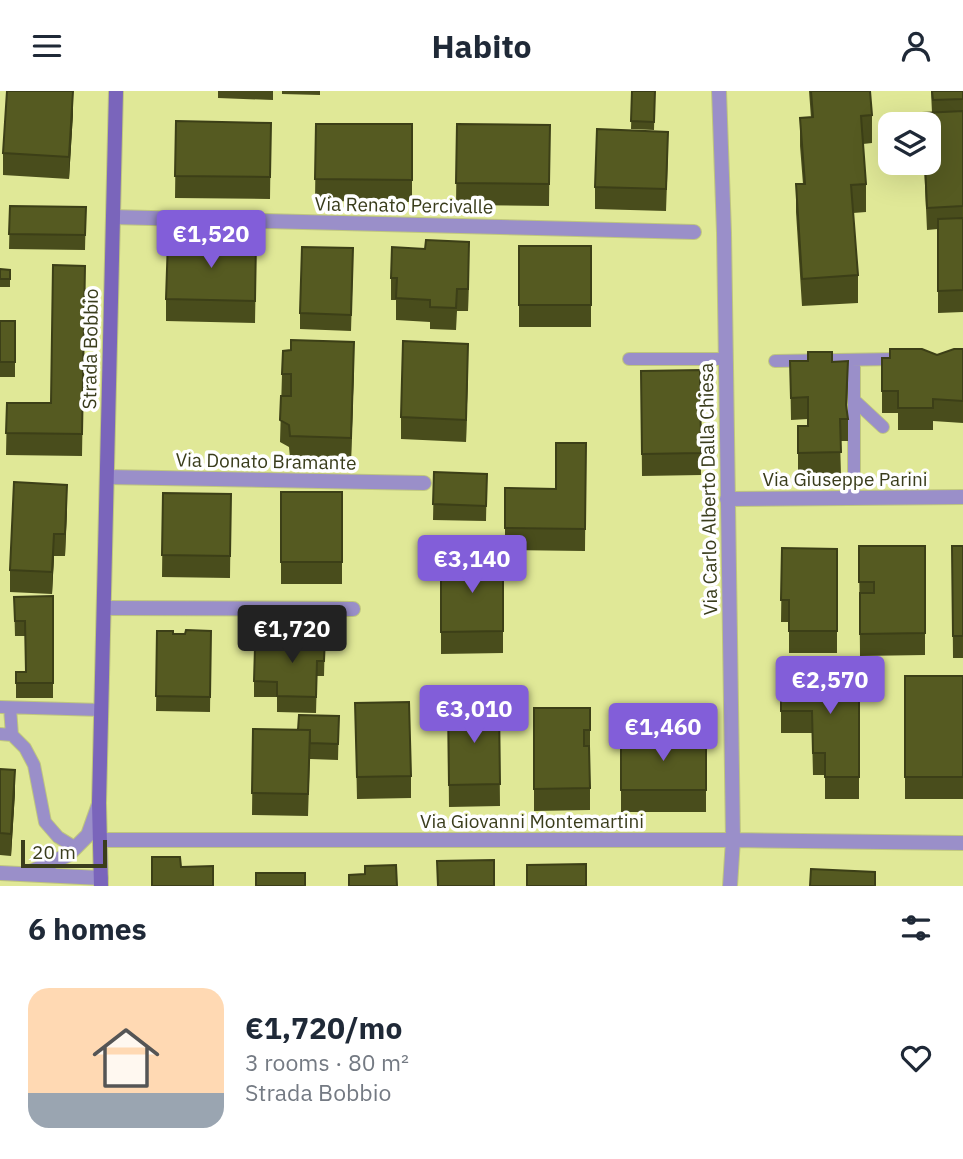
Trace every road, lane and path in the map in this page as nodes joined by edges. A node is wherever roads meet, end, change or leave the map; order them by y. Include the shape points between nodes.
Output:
1 (116, 91) edge
2 (719, 91) edge
3 (113, 217) junction
4 (694, 232) dead end
5 (629, 359) dead end
6 (726, 359) junction
7 (908, 359) edge
8 (854, 360) junction
9 (775, 361) dead end
10 (854, 400) junction
11 (883, 427) dead end
12 (107, 477) junction
13 (424, 483) dead end
14 (854, 498) junction
15 (963, 498) edge
16 (727, 499) junction
17 (104, 608) junction
18 (354, 609) dead end
19 (5, 708) edge
20 (102, 711) junction
21 (6, 734) edge
22 (99, 803) junction
23 (100, 840) junction
24 (733, 841) junction
25 (963, 843) edge
26 (76, 848) junction
27 (0, 873) edge
28 (26, 880) edge
29 (101, 882) edge
30 (730, 886) edge

1 - 3 main road, Strada Bobbio
2 - 6 street, Via Carlo Alberto Dalla Chiesa
3 - 4 street, Via Renato Percivalle
3 - 12 main road, Strada Bobbio
5 - 6 lane
6 - 16 street, Via Carlo Alberto Dalla Chiesa
7 - 8 lane
8 - 9 lane
8 - 10 lane
10 - 11 lane
10 - 14 lane
12 - 13 street, Via Donato Bramante
12 - 17 main road, Strada Bobbio
14 - 15 street, Via Giuseppe Parini
14 - 16 street, Via Giuseppe Parini
16 - 24 street, Via Carlo Alberto Dalla Chiesa
17 - 18 street
17 - 20 main road, Strada Bobbio
19 - 20 lane
19 - 21 lane
20 - 22 main road, Strada Bobbio
21 - 26 lane via 25,748 34,765 45,822
22 - 23 main road, Strada Bobbio
22 - 26 street via 88,835
23 - 24 street, Via Giovanni Montemartini
23 - 29 main road, Strada Bobbio
24 - 25 street, Via Giovanni Montemartini
24 - 30 street, Via Carlo Alberto Dalla Chiesa
26 - 28 street
27 - 28 street
28 - 29 street

